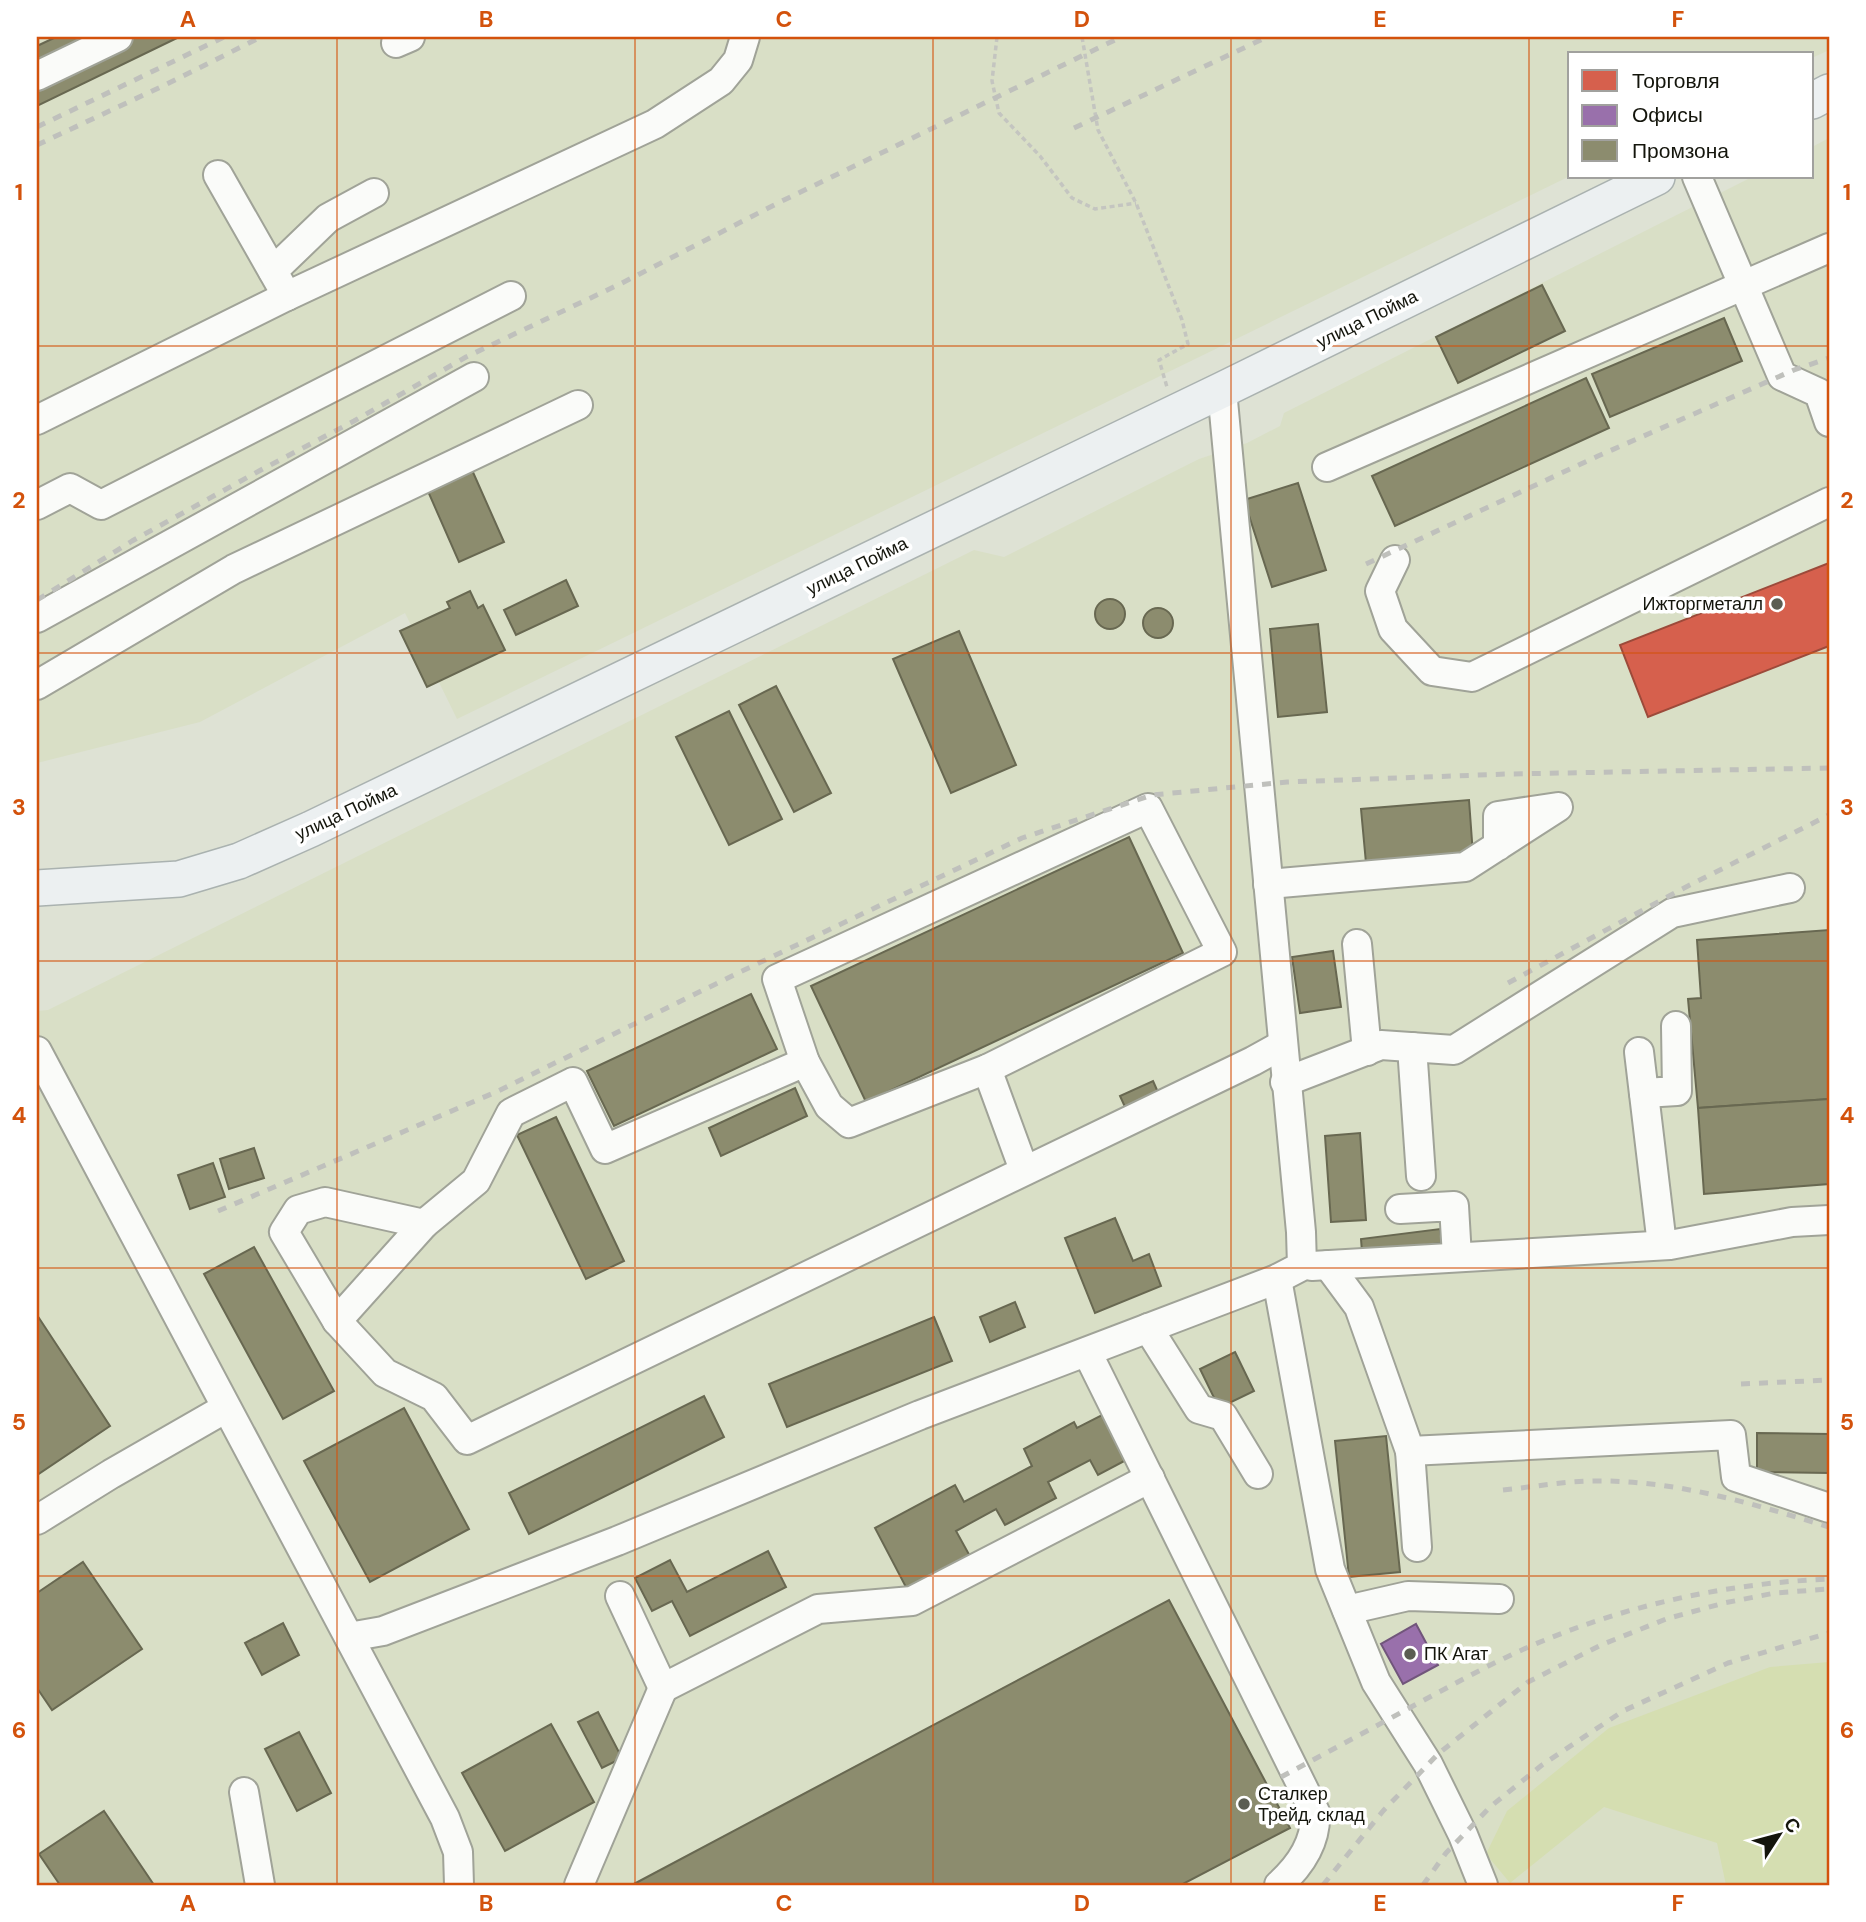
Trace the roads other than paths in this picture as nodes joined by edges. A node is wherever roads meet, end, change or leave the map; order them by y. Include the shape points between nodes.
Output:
1 (118, 37) edge
2 (745, 37) edge
3 (37, 76) edge
4 (218, 175) dead end
5 (1655, 178) edge
6 (1697, 178) edge
7 (374, 193) dead end
8 (1829, 248) edge
9 (273, 271) junction
10 (1744, 286) junction
11 (287, 296) junction
12 (511, 296) dead end
13 (474, 377) dead end
14 (1222, 390) junction
15 (578, 405) dead end
16 (37, 420) edge
17 (1829, 422) edge
18 (1326, 467) dead end
19 (1829, 502) edge
20 (37, 505) edge
21 (1395, 560) dead end
22 (37, 618) edge
23 (37, 685) edge
24 (1498, 846) dead end
25 (1268, 884) junction
26 (37, 888) edge
27 (1790, 888) dead end
28 (1357, 944) dead end
29 (1676, 1026) dead end
30 (1282, 1045) junction
31 (1412, 1047) junction
32 (37, 1051) edge
33 (1367, 1051) junction
34 (1639, 1052) dead end
35 (805, 1062) junction
36 (987, 1069) junction
37 (1286, 1082) junction
38 (1644, 1093) junction
39 (1024, 1170) junction
40 (1421, 1176) dead end
41 (1399, 1209) dead end
42 (1829, 1220) edge
43 (424, 1224) junction
44 (1662, 1245) junction
45 (1457, 1257) junction
46 (1315, 1265) junction
47 (1278, 1279) junction
48 (337, 1321) junction
49 (1148, 1328) junction
50 (1087, 1352) junction
51 (226, 1408) junction
52 (1410, 1451) junction
53 (1258, 1474) dead end
54 (1150, 1478) junction
55 (1829, 1507) edge
56 (37, 1520) edge
57 (1417, 1547) dead end
58 (620, 1596) dead end
59 (1499, 1598) dead end
60 (1347, 1610) junction
61 (349, 1637) junction
62 (663, 1688) junction
63 (244, 1792) dead end
64 (1480, 1883) edge
65 (260, 1885) edge
66 (459, 1885) edge
67 (579, 1885) edge
68 (1279, 1885) edge

1 - 3 street
2 - 11 street via 737,60 721,81 655,124
4 - 9 street
5 - 14 main road, улица Пойма
6 - 10 street
7 - 9 street via 328,218
8 - 10 street
9 - 11 street
10 - 17 street via 1782,376 1819,393
10 - 18 street
11 - 16 street
12 - 20 street via 101,505 70,488
13 - 22 street
14 - 25 street
14 - 26 main road, улица Пойма via 239,861 179,879
15 - 23 street via 234,569
19 - 21 street via 1472,677 1432,671 1393,629 1380,591
24 - 25 street via 1465,867
25 - 30 street
27 - 31 street via 1672,913 1454,1050
28 - 33 street
29 - 38 street via 1677,1091
30 - 37 street
30 - 39 street
31 - 33 street via 1381,1045
31 - 40 street
32 - 51 street
33 - 37 street
34 - 38 street
35 - 36 street via 829,1106 849,1123
35 - 36 street via 777,979 1148,808 1222,952
35 - 43 street via 605,1149 573,1083 511,1113 476,1181
36 - 39 street
37 - 46 street via 1301,1233
38 - 44 street
39 - 48 street via 467,1440 434,1397 384,1373
41 - 45 street via 1454,1206
42 - 44 street
43 - 48 street
43 - 48 street via 325,1202 298,1210 284,1232
44 - 45 street
45 - 46 street
46 - 47 street
46 - 52 street via 1359,1307
47 - 49 street
47 - 60 street via 1330,1569
49 - 50 street
49 - 53 street via 1199,1409 1223,1416
50 - 54 street
50 - 61 street via 920,1415 578,1556 383,1631
51 - 56 street
51 - 61 street
52 - 55 street via 1731,1436 1736,1477
52 - 57 street
54 - 62 street via 912,1601 818,1609
54 - 68 street via 1315,1812 1311,1844
58 - 62 street
59 - 60 street via 1408,1596
60 - 64 street via 1376,1682 1428,1764 1463,1835
61 - 66 street via 445,1818 458,1852
62 - 67 street
63 - 65 street

